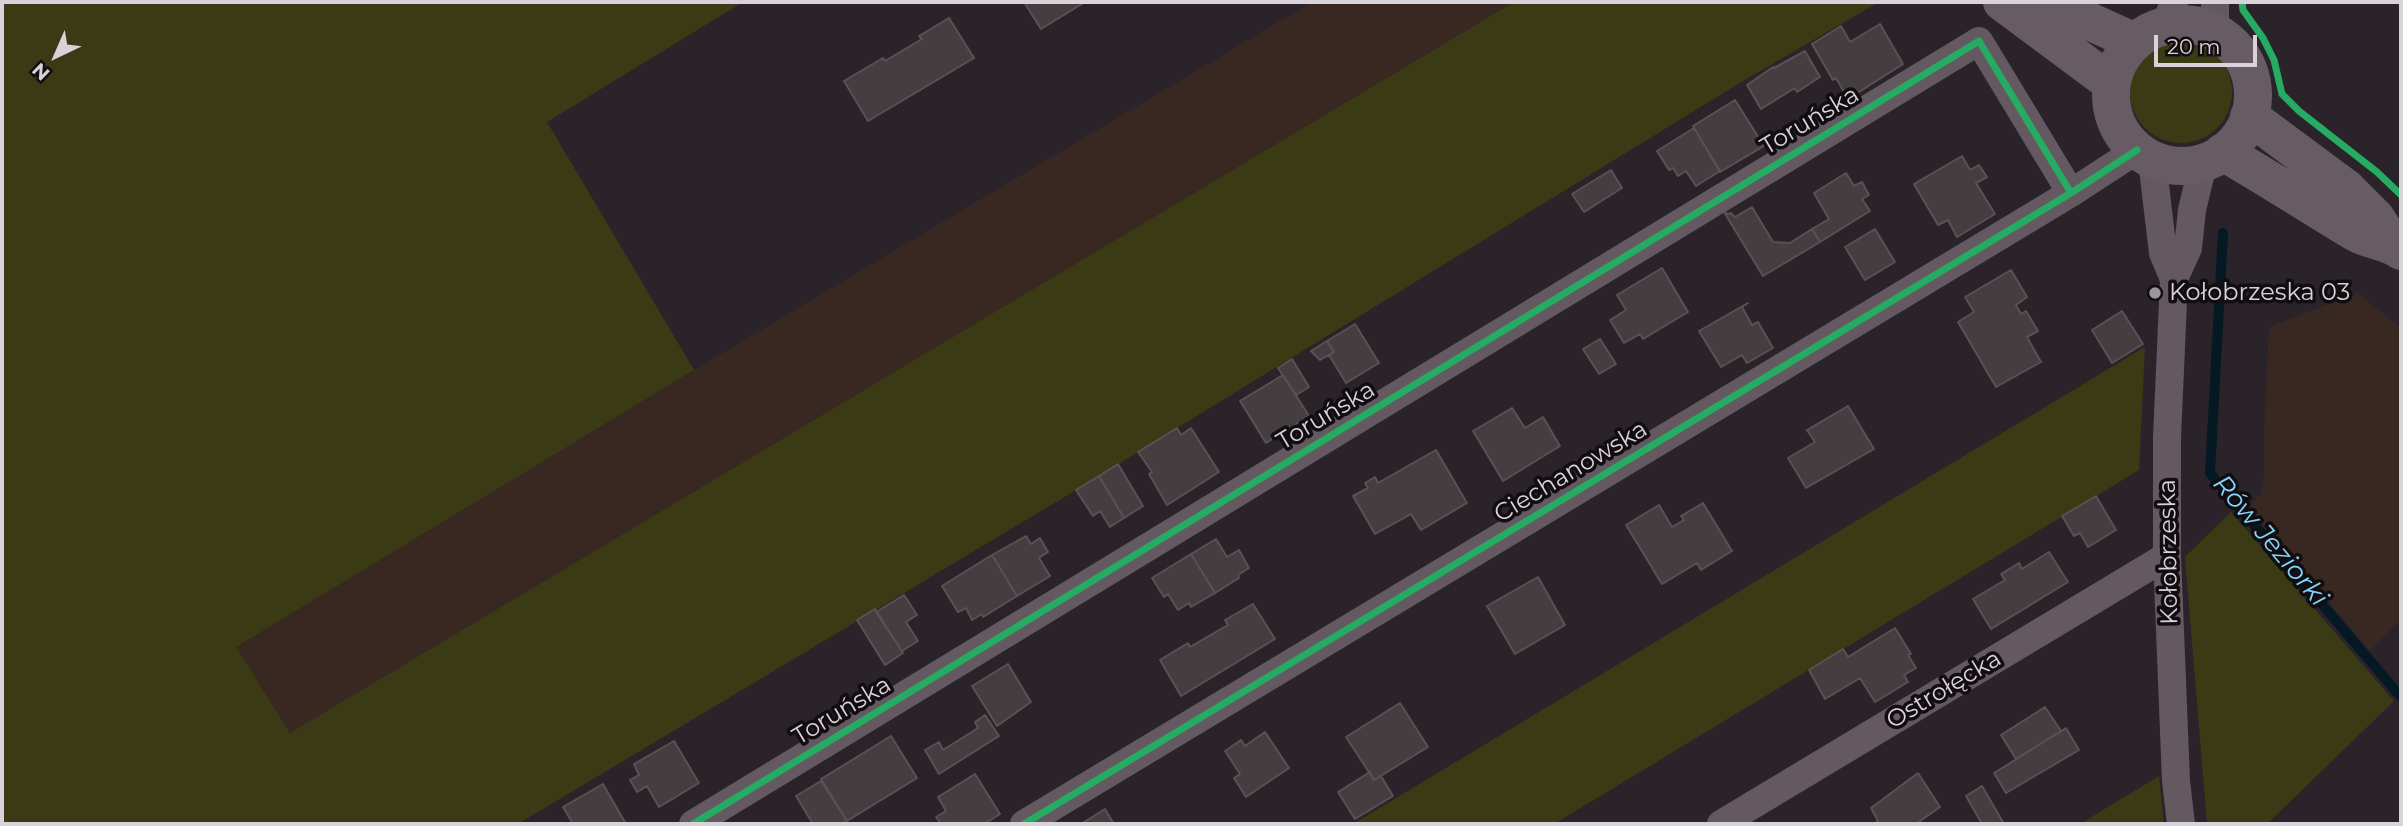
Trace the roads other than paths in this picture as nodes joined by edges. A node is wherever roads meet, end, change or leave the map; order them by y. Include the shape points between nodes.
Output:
1 (2002, 2) edge
2 (2047, 2) edge
3 (2215, 17) edge
4 (2158, 23) edge
5 (2111, 83) junction
6 (2249, 116) junction
7 (2144, 155) junction
8 (2213, 158) junction
9 (2071, 193) junction
10 (2397, 248) edge
11 (2174, 279) junction
12 (2166, 556) junction
13 (693, 824) edge
14 (1024, 824) edge
15 (1721, 824) edge
16 (2181, 824) edge

1 - 5 main road
2 - 4 main road
3 - 4 main road via 2194,25
3 - 6 main road via 2249,71 2253,89
4 - 5 main road via 2117,65
5 - 7 main road via 2115,120 2123,136
6 - 8 main road via 2236,141
6 - 10 main road via 2346,188
7 - 8 main road via 2170,166
7 - 9 street, Ciechanowska
7 - 11 street, Kołobrzeska via 2163,253
8 - 10 main road via 2290,191 2359,235
8 - 11 street, Kołobrzeska via 2192,210 2188,248
9 - 13 street, Toruńska via 1979,41
9 - 14 street, Ciechanowska
11 - 12 street, Kołobrzeska
12 - 15 street, Ostrołęcka
12 - 16 street, Kołobrzeska

